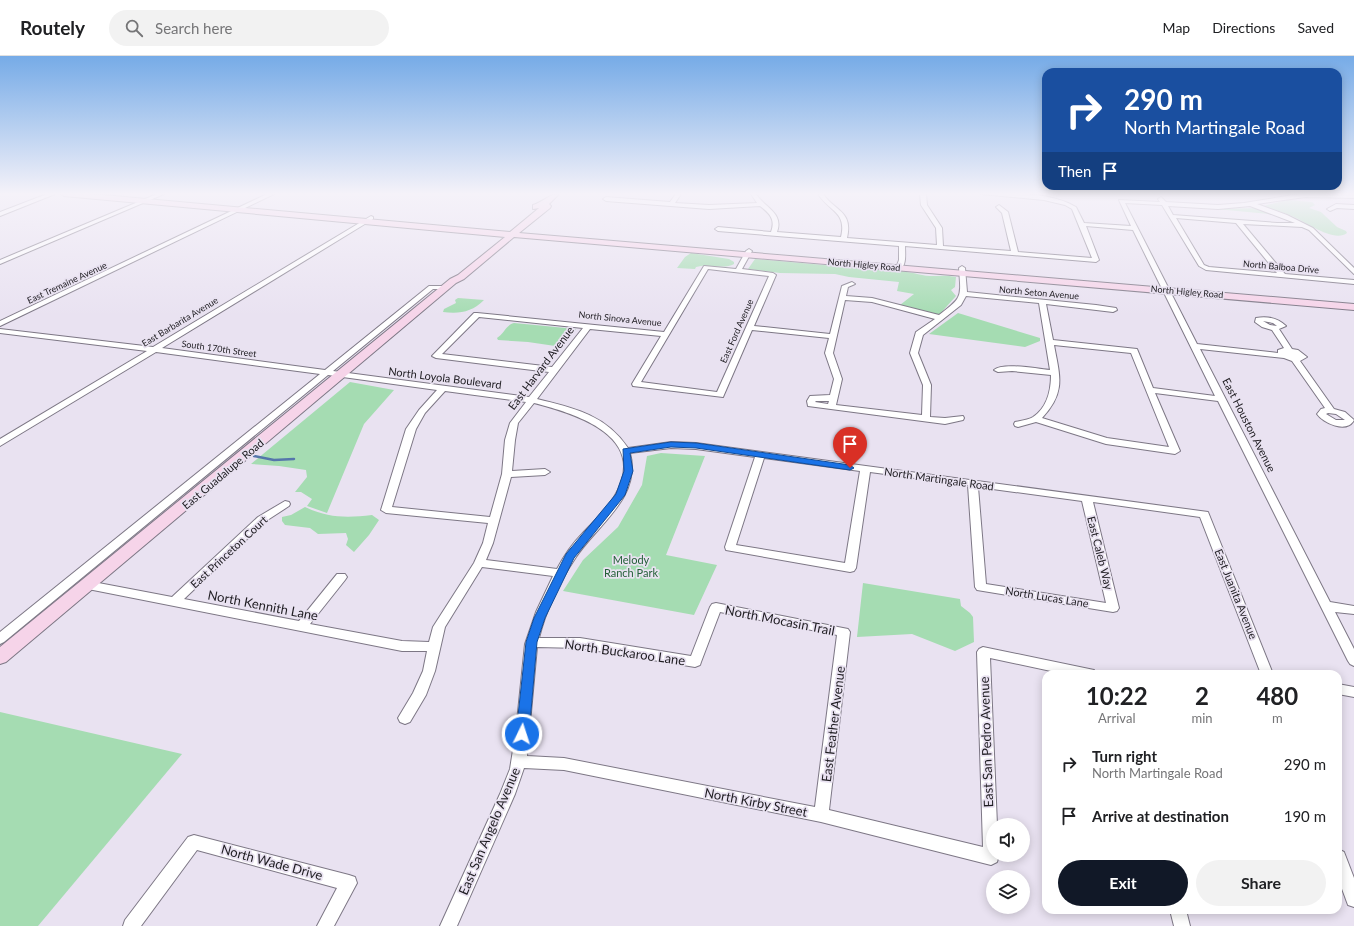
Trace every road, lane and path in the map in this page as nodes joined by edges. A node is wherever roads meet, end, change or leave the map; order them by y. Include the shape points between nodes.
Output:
1 (66, 235) edge
2 (187, 235) edge
3 (344, 235) edge
4 (507, 235) edge
5 (540, 235) edge
6 (782, 235) edge
7 (845, 235) edge
8 (940, 235) edge
9 (1011, 235) edge
10 (1085, 235) edge
11 (1138, 235) edge
12 (1182, 235) edge
13 (1248, 235) edge
14 (1317, 235) edge
15 (844, 239) junction
16 (899, 244) junction
17 (940, 247) junction
18 (748, 253) junction
19 (1015, 253) junction
20 (0, 262) edge
21 (899, 266) junction
22 (738, 271) junction
23 (962, 271) junction
24 (1354, 272) edge
25 (1283, 276) junction
26 (1354, 282) edge
27 (448, 284) junction
28 (852, 284) dead end
29 (1166, 288) junction
30 (964, 294) junction
31 (843, 298) junction
32 (1354, 301) edge
33 (1042, 302) junction
34 (1354, 307) edge
35 (1113, 310) dead end
36 (941, 318) junction
37 (0, 324) edge
38 (588, 326) junction
39 (750, 328) junction
40 (1274, 328) dead end
41 (0, 331) edge
42 (666, 334) junction
43 (832, 336) junction
44 (1049, 342) junction
45 (1194, 344) junction
46 (154, 349) junction
47 (1285, 353) junction
48 (554, 370) junction
49 (998, 370) dead end
50 (1055, 373) junction
51 (325, 374) junction
52 (341, 376) junction
53 (443, 388) junction
54 (1151, 390) junction
55 (833, 398) junction
56 (1222, 399) junction
57 (531, 400) junction
58 (831, 408) junction
59 (1331, 411) dead end
60 (960, 418) dead end
61 (926, 419) junction
62 (1036, 419) junction
63 (1018, 424) dead end
64 (0, 443) edge
65 (626, 451) junction
66 (760, 455) junction
67 (865, 470) junction
68 (546, 472) dead end
69 (507, 474) junction
70 (973, 484) junction
71 (1087, 499) junction
72 (285, 504) dead end
73 (1204, 514) joint
74 (495, 520) junction
75 (479, 563) junction
76 (560, 573) junction
77 (341, 577) dead end
78 (88, 585) junction
79 (174, 602) junction
80 (1326, 606) junction
81 (1113, 608) joint
82 (1354, 610) edge
83 (301, 627) junction
84 (844, 632) joint
85 (0, 639) edge
86 (532, 642) junction
87 (434, 647) junction
88 (0, 657) edge
89 (1354, 661) edge
90 (695, 662) joint
91 (1070, 670) edge
92 (1265, 670) edge
93 (1342, 690) edge
94 (1354, 692) edge
95 (405, 718) dead end
96 (518, 762) junction
97 (821, 815) junction
98 (989, 818) edge
99 (986, 856) edge
100 (1342, 867) edge
101 (1354, 898) edge
102 (1179, 914) edge
103 (131, 926) edge
104 (325, 926) edge
105 (448, 926) edge
106 (1182, 926) edge

1 - 20 street
2 - 37 street, East Tremaine Avenue
3 - 46 street, East Barbarita Avenue
4 - 27 main road, East Guadalupe Road via 461,277
5 - 18 main road, North Higley Road
6 - 15 street
7 - 15 street
8 - 17 street
9 - 19 street
10 - 19 street via 1096,260
11 - 29 street, East Houston Avenue
12 - 25 street, North Balboa Drive via 1202,266 1208,269
13 - 25 street
14 - 24 street
15 - 16 street
16 - 17 street
16 - 21 street via 902,260
17 - 19 street
18 - 21 main road, North Higley Road
18 - 22 street
21 - 23 main road, North Higley Road
22 - 39 street, East Ford Avenue via 773,275
22 - 42 street via 706,267
23 - 29 main road, North Higley Road
23 - 30 street
25 - 26 street, North Balboa Drive
27 - 51 street, East Guadalupe Road via 431,287
27 - 52 main road, East Guadalupe Road
28 - 31 street via 845,286
29 - 32 main road, North Higley Road
29 - 34 main road, North Higley Road
29 - 45 street, East Houston Avenue
30 - 33 street, North Seton Avenue
30 - 36 street via 959,304
31 - 36 street via 872,300
31 - 43 street
33 - 35 street, North Seton Avenue
33 - 44 street
36 - 61 street via 919,334 914,353 927,385
38 - 42 street, North Sinova Avenue
38 - 48 street, East Harvard Avenue
38 - 48 street, North Sinova Avenue via 477,315 436,356
39 - 42 street, East Ford Avenue via 720,395 636,384
39 - 43 street
40 - 47 street
41 - 46 street, South 170th Street
43 - 55 street via 829,353 838,379
44 - 50 street
44 - 54 street via 1134,351
45 - 47 street
45 - 56 street, East Houston Avenue
46 - 51 street, South 170th Street
46 - 64 street, East Barbarita Avenue
47 - 59 street via 1298,353 1303,357 1295,359
48 - 57 street, East Harvard Avenue
49 - 50 street
50 - 62 street via 1055,389 1049,405
51 - 52 street, South 170th Street
51 - 85 street, East Guadalupe Road
52 - 53 street, North Loyola Boulevard
52 - 78 main road, East Guadalupe Road
53 - 57 street, North Loyola Boulevard
53 - 74 street via 410,429 386,510
54 - 56 street
54 - 62 street via 1175,451 1106,441
55 - 58 street
55 - 58 street via 819,397 811,401 814,406
56 - 80 street, East Houston Avenue
57 - 65 street, North Loyola Boulevard via 573,411 593,420 609,431
57 - 69 street, East Harvard Avenue via 514,423
58 - 61 street
60 - 61 street via 945,421
62 - 63 street
65 - 66 street, North Martingale Road via 671,445
65 - 76 street, East San Angelo Avenue via 628,471 621,495 578,545
66 - 67 street, North Martingale Road
66 - 67 street via 730,547 850,568
67 - 70 street, North Martingale Road
68 - 69 street
69 - 74 street, East Harvard Avenue
70 - 71 street, North Martingale Road
70 - 81 street, North Lucas Lane via 981,587
71 - 73 street, North Martingale Road
71 - 81 street, East Caleb Way
72 - 79 street, East Princeton Court via 262,519
73 - 92 street, East Juanita Avenue
74 - 75 street, East Harvard Avenue
75 - 76 street
75 - 87 street, East Harvard Avenue via 440,627
76 - 86 street, East San Angelo Avenue via 539,618
77 - 83 street
78 - 79 street, North Kennith Lane
78 - 88 main road, East Guadalupe Road
79 - 83 street, North Kennith Lane
80 - 82 street
80 - 89 street, East Houston Avenue
83 - 87 street, North Kennith Lane via 402,646
84 - 90 street, North Mocasin Trail via 716,607
84 - 97 street, East Feather Avenue
86 - 90 street, North Buckaroo Lane via 580,644
86 - 96 street, East San Angelo Avenue
87 - 95 street, East Harvard Avenue via 429,671 419,695
91 - 98 street, East San Pedro Avenue via 983,652
93 - 94 street
96 - 97 street, North Kirby Street via 564,764
96 - 105 street, East San Angelo Avenue via 499,812
97 - 99 street, North Kirby Street
100 - 101 street
102 - 106 street
103 - 104 street, North Wade Drive via 194,842 349,883

